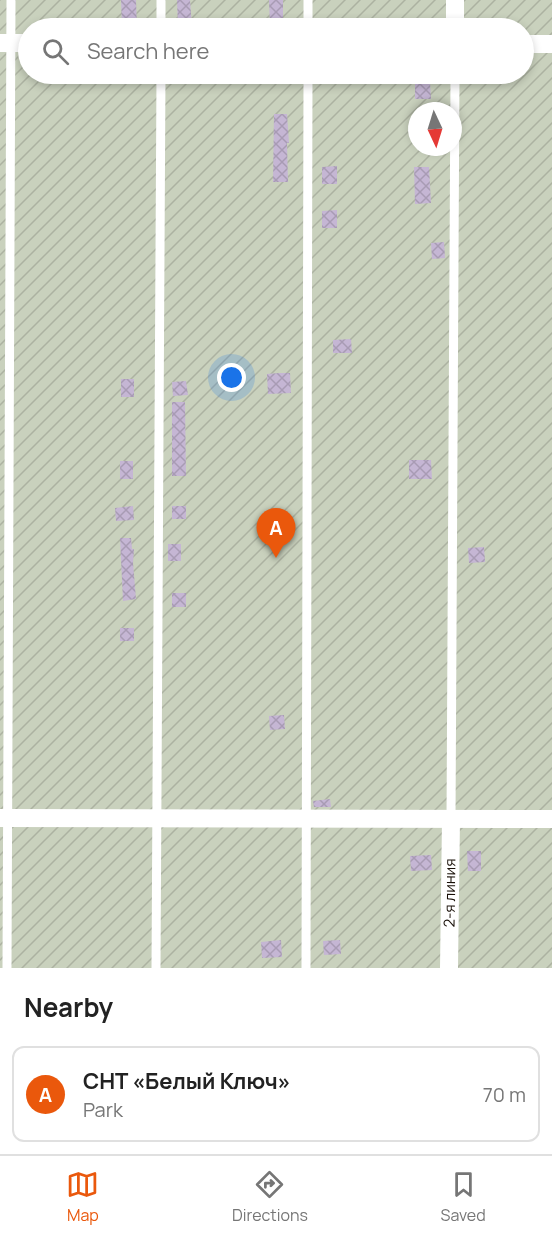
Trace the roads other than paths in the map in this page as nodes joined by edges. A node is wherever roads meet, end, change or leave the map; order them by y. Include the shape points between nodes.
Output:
1 (11, 0) edge
2 (161, 0) edge
3 (308, 0) edge
4 (455, 0) edge
5 (161, 18) edge
6 (308, 18) edge
7 (455, 18) edge
8 (13, 43) edge
9 (534, 44) edge
10 (552, 44) edge
11 (161, 84) edge
12 (308, 84) edge
13 (455, 84) edge
14 (4, 818) edge
15 (156, 818) junction
16 (451, 819) junction
17 (552, 819) edge
18 (307, 820) junction
19 (7, 968) edge
20 (156, 968) edge
21 (306, 968) edge
22 (449, 968) edge

1 - 8 lane
2 - 5 lane
3 - 6 lane
4 - 7 street
8 - 14 lane
9 - 10 street
11 - 15 lane
12 - 18 lane
13 - 16 lane
14 - 15 street
14 - 19 lane
15 - 18 street
15 - 20 lane
16 - 17 street
16 - 18 street
16 - 22 street, 2-я линия
18 - 21 lane

